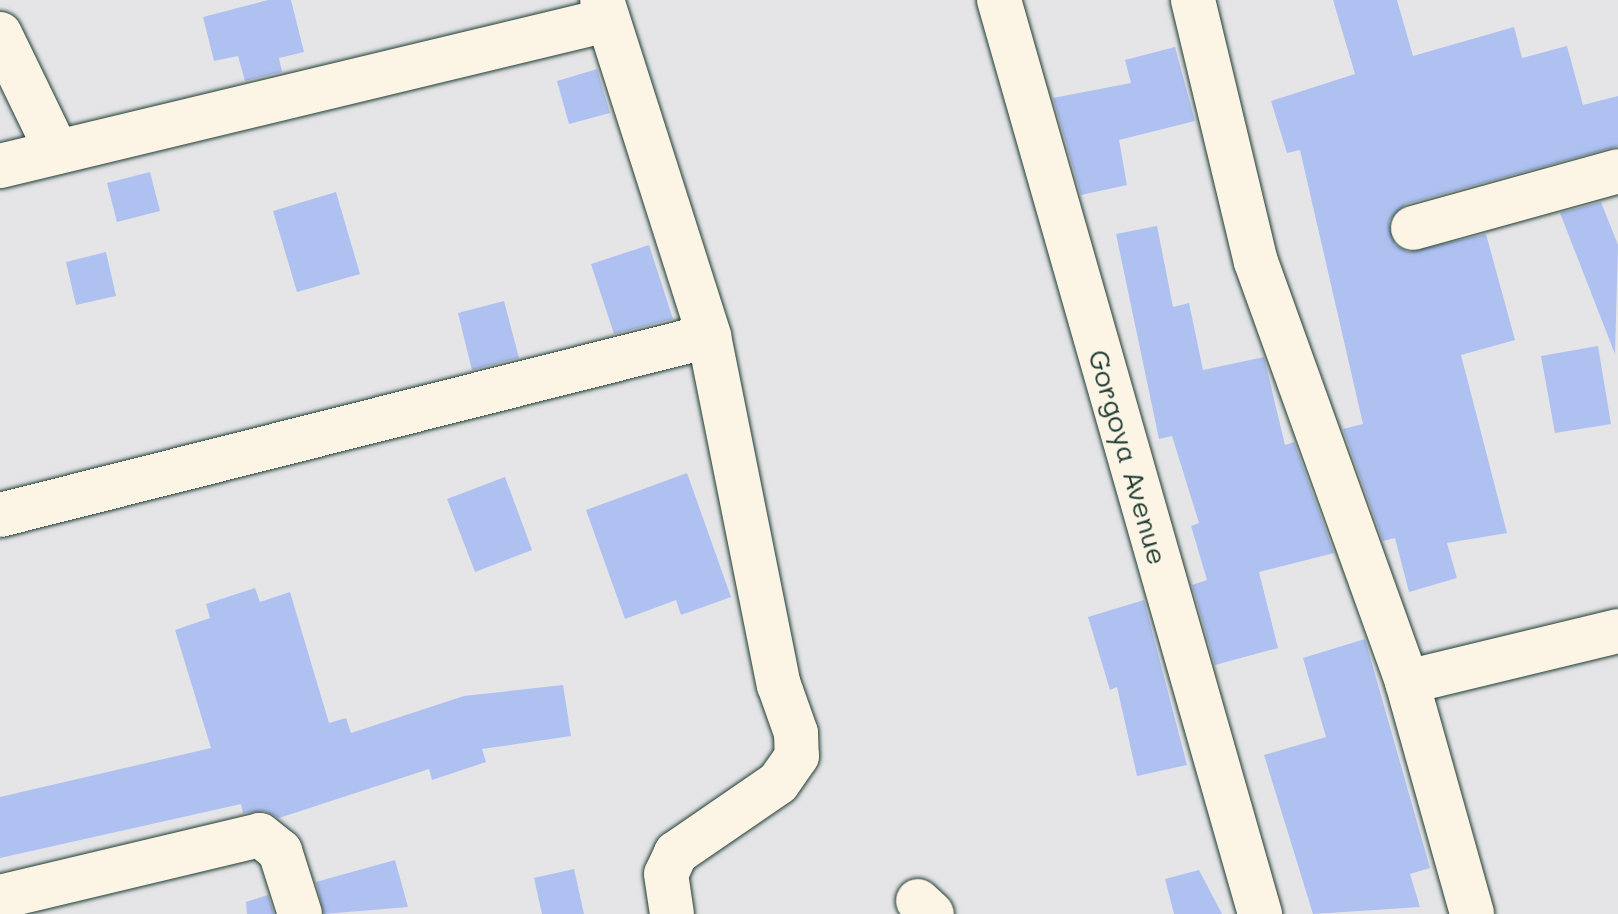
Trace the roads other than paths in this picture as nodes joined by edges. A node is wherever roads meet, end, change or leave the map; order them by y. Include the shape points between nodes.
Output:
1 (999, 0) edge
2 (1193, 0) edge
3 (605, 10) edge
4 (0, 34) edge
5 (57, 152) junction
6 (0, 166) edge
7 (1618, 171) edge
8 (1413, 228) dead end
9 (709, 336) junction
10 (0, 515) edge
11 (1618, 631) edge
12 (1407, 682) junction
13 (0, 897) edge
14 (300, 914) edge
15 (672, 914) edge
16 (1260, 914) edge
17 (1472, 914) edge

1 - 16 street, Gorgoya Avenue
2 - 12 street via 1256,262
3 - 5 street
3 - 9 street
4 - 5 street
5 - 6 street
7 - 8 street
9 - 10 street
9 - 15 street via 797,756 778,783 676,853 666,874
11 - 12 street
12 - 17 street
13 - 14 street via 260,835 280,851

